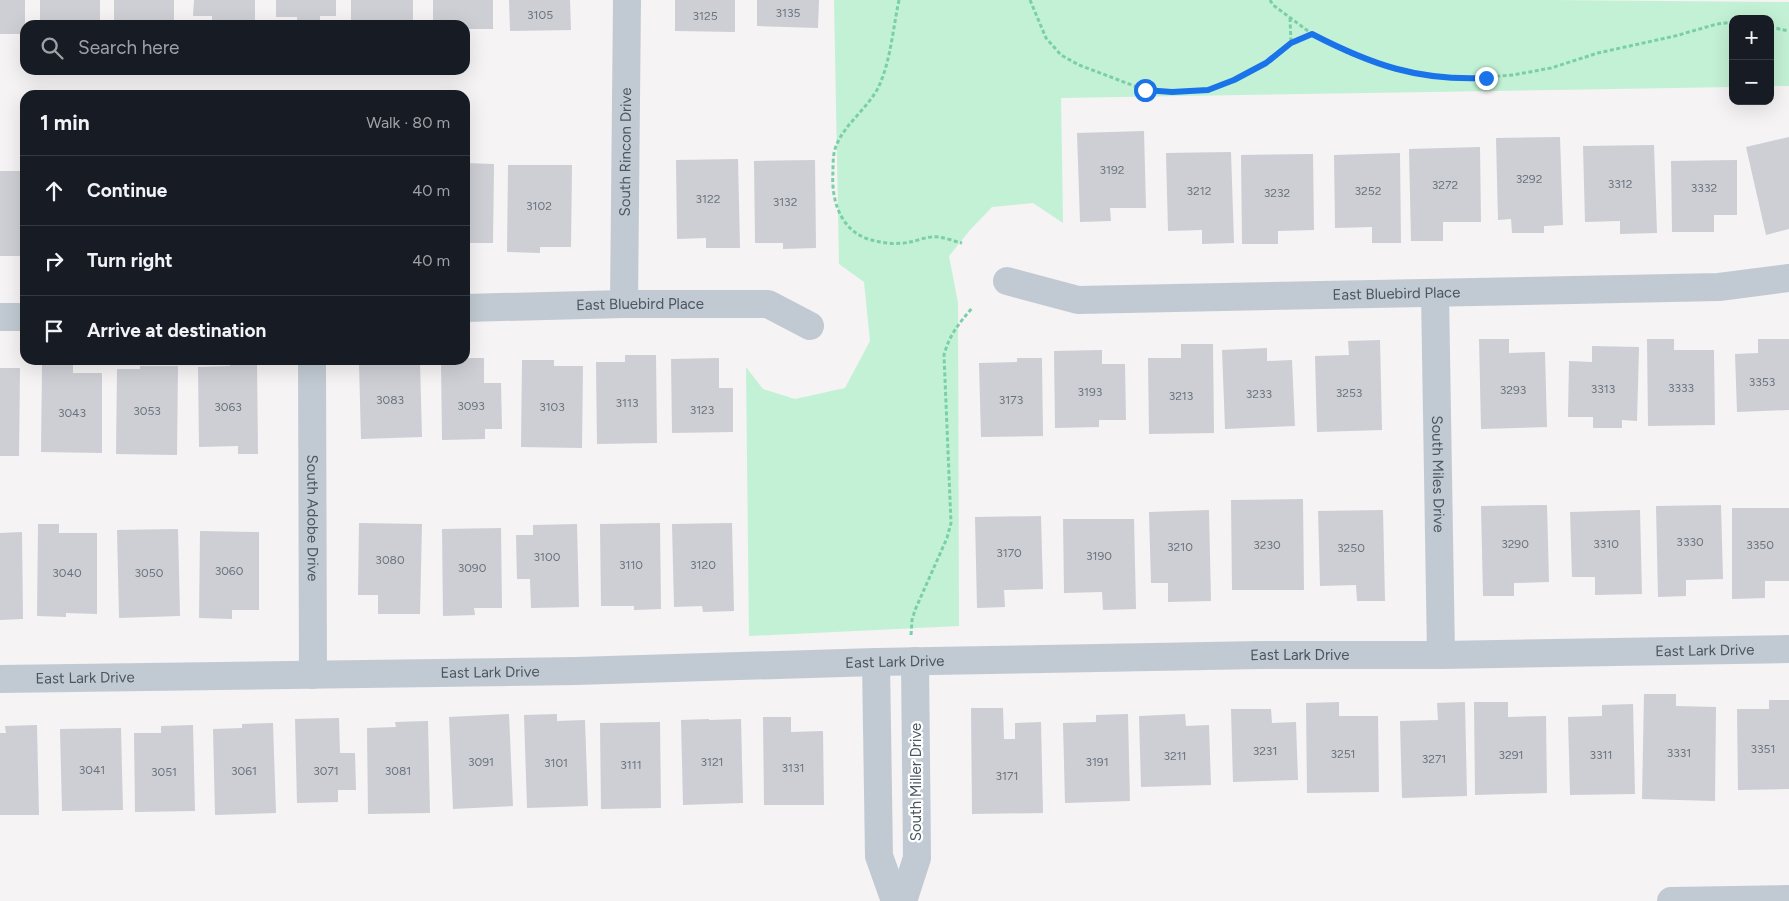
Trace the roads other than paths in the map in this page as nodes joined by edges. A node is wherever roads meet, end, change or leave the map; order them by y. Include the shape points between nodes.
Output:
1 (627, 0) edge
2 (1789, 278) edge
3 (1006, 281) dead end
4 (1435, 293) junction
5 (624, 304) junction
6 (470, 308) edge
7 (0, 317) edge
8 (20, 317) edge
9 (810, 326) dead end
10 (312, 365) edge
11 (913, 649) junction
12 (1789, 649) edge
13 (1442, 655) junction
14 (876, 662) junction
15 (313, 674) junction
16 (0, 679) edge
17 (1789, 899) edge
18 (895, 901) edge
19 (903, 901) edge
20 (1671, 901) edge

1 - 5 street, South Rincon Drive
2 - 4 street, East Bluebird Place via 1720,287
3 - 4 street, East Bluebird Place via 1078,300
4 - 13 street, South Miles Drive
5 - 6 street, East Bluebird Place
5 - 9 street, East Bluebird Place via 768,304
7 - 8 street
10 - 15 street, South Adobe Drive
11 - 13 street, East Lark Drive
11 - 14 street, East Lark Drive
11 - 19 street, South Miller Drive via 917,858
12 - 13 street, East Lark Drive
14 - 15 street, East Lark Drive via 576,671
14 - 18 street via 879,856
15 - 16 street, East Lark Drive
17 - 20 street

